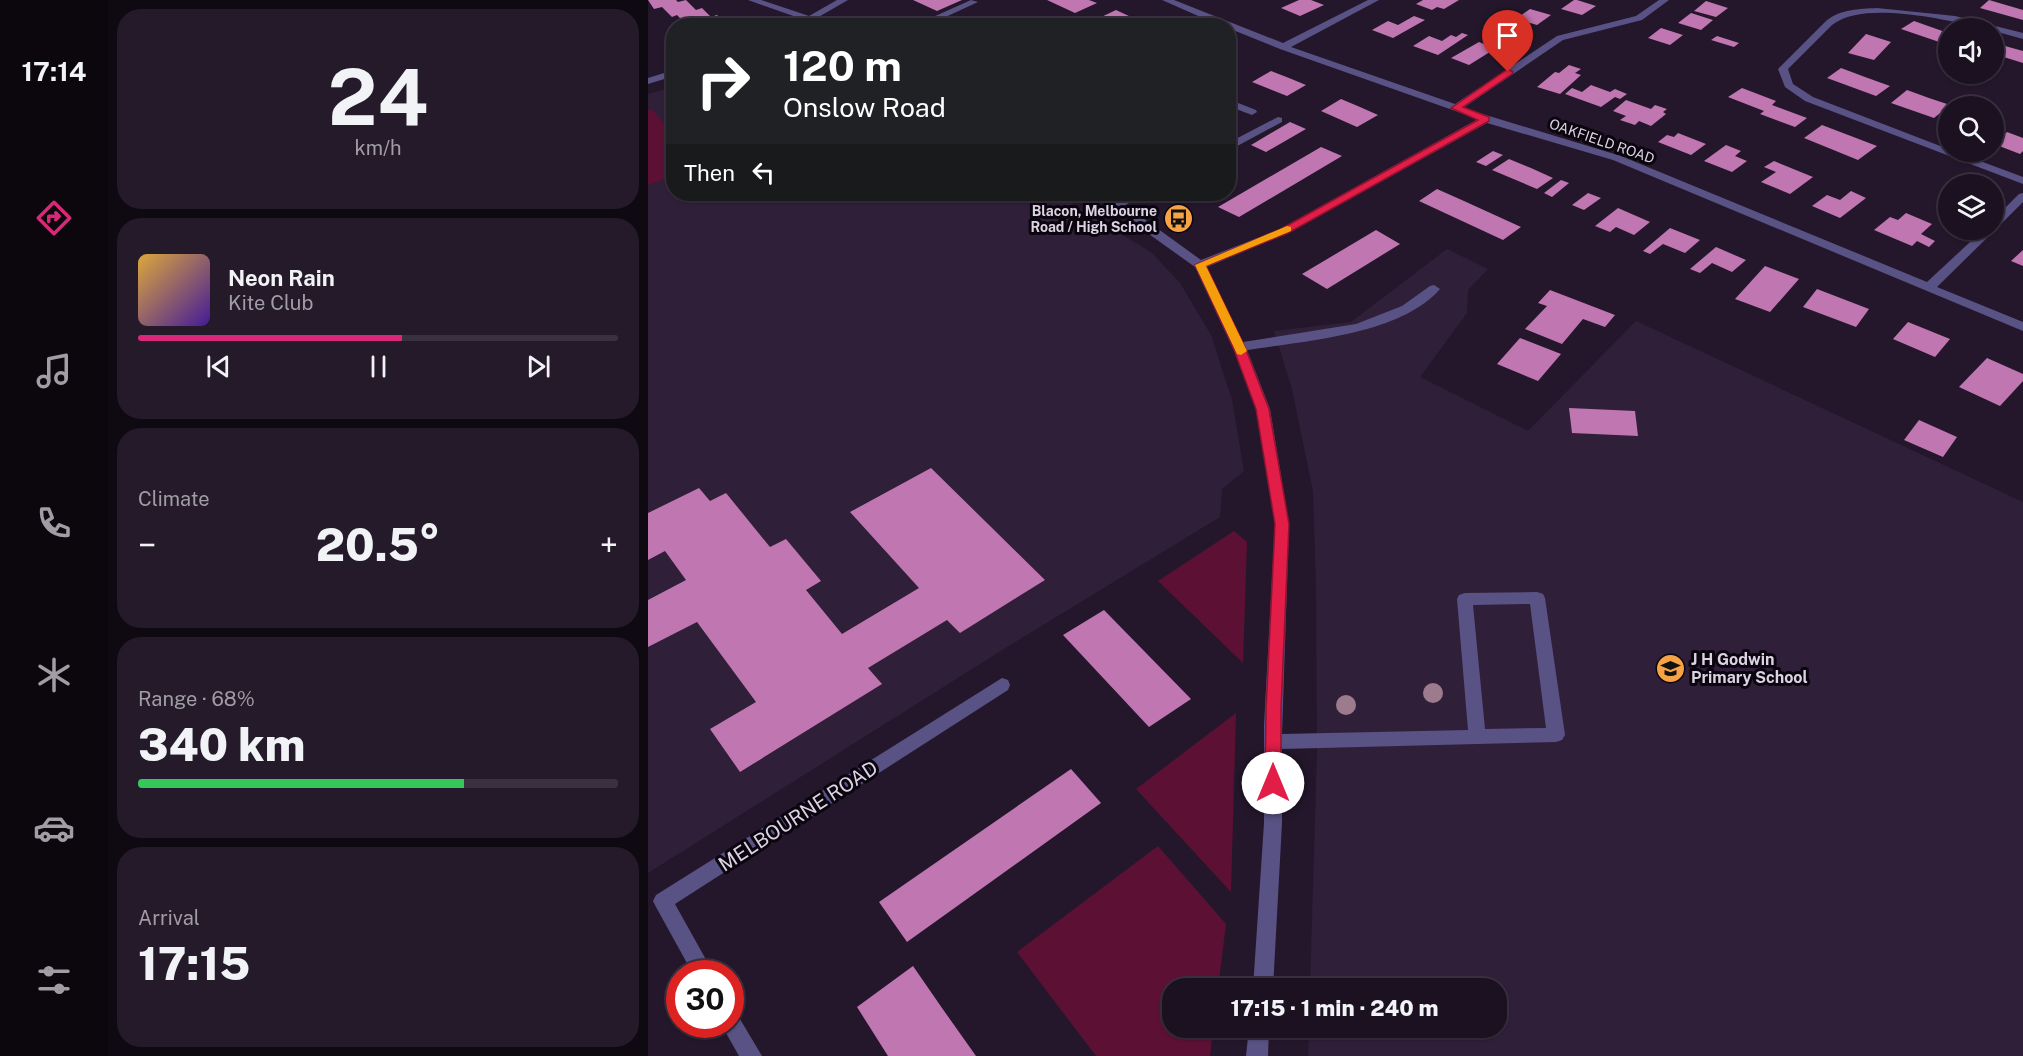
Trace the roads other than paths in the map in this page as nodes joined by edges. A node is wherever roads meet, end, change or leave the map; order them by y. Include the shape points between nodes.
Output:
1 (752, 0) edge
2 (844, 0) edge
3 (1166, 0) edge
4 (1375, 0) edge
5 (1665, 0) edge
6 (974, 2) dead end
7 (807, 18) edge
8 (812, 18) edge
9 (936, 18) edge
10 (1203, 18) edge
11 (1236, 31) edge
12 (2023, 36) edge
13 (1283, 47) junction
14 (666, 75) edge
15 (648, 81) edge
16 (1236, 105) edge
17 (1456, 108) junction
18 (1252, 112) dead end
19 (1486, 119) junction
20 (1278, 120) dead end
21 (1236, 144) edge
22 (2023, 181) edge
23 (2023, 196) edge
24 (1112, 201) edge
25 (1124, 201) edge
26 (1117, 204) junction
27 (2004, 215) edge
28 (1978, 240) edge
29 (1200, 265) junction
30 (1929, 287) junction
31 (1434, 289) dead end
32 (2023, 327) edge
33 (1239, 347) junction
34 (1002, 685) dead end
35 (1477, 737) junction
36 (1273, 742) junction
37 (696, 960) edge
38 (1264, 978) edge
39 (740, 1038) edge
40 (1258, 1038) edge
41 (750, 1056) edge
42 (1257, 1056) edge

1 - 7 street
2 - 8 street
3 - 10 street, OAKFIELD ROAD
4 - 13 street
5 - 17 street via 1639,18 1560,38
6 - 9 street
11 - 13 street, OAKFIELD ROAD
12 - 22 street via 1921,6 1888,4 1857,8 1836,16 1783,69 1789,85 1809,99
13 - 17 street, OAKFIELD ROAD
14 - 15 street
16 - 18 street
17 - 19 street, OAKFIELD ROAD
19 - 29 street via 1284,231
19 - 30 street, OAKFIELD ROAD via 1617,158
20 - 21 street
23 - 27 street
24 - 26 street
25 - 26 street
26 - 29 street
28 - 30 street
29 - 33 street
30 - 32 street, OAKFIELD ROAD
31 - 33 street via 1406,309 1359,328
33 - 36 street via 1263,409 1282,524
34 - 37 street, MELBOURNE ROAD via 663,901
35 - 35 street via 1556,735 1537,597 1465,599
35 - 36 street
36 - 38 street via 1274,823
39 - 41 street
40 - 42 street

